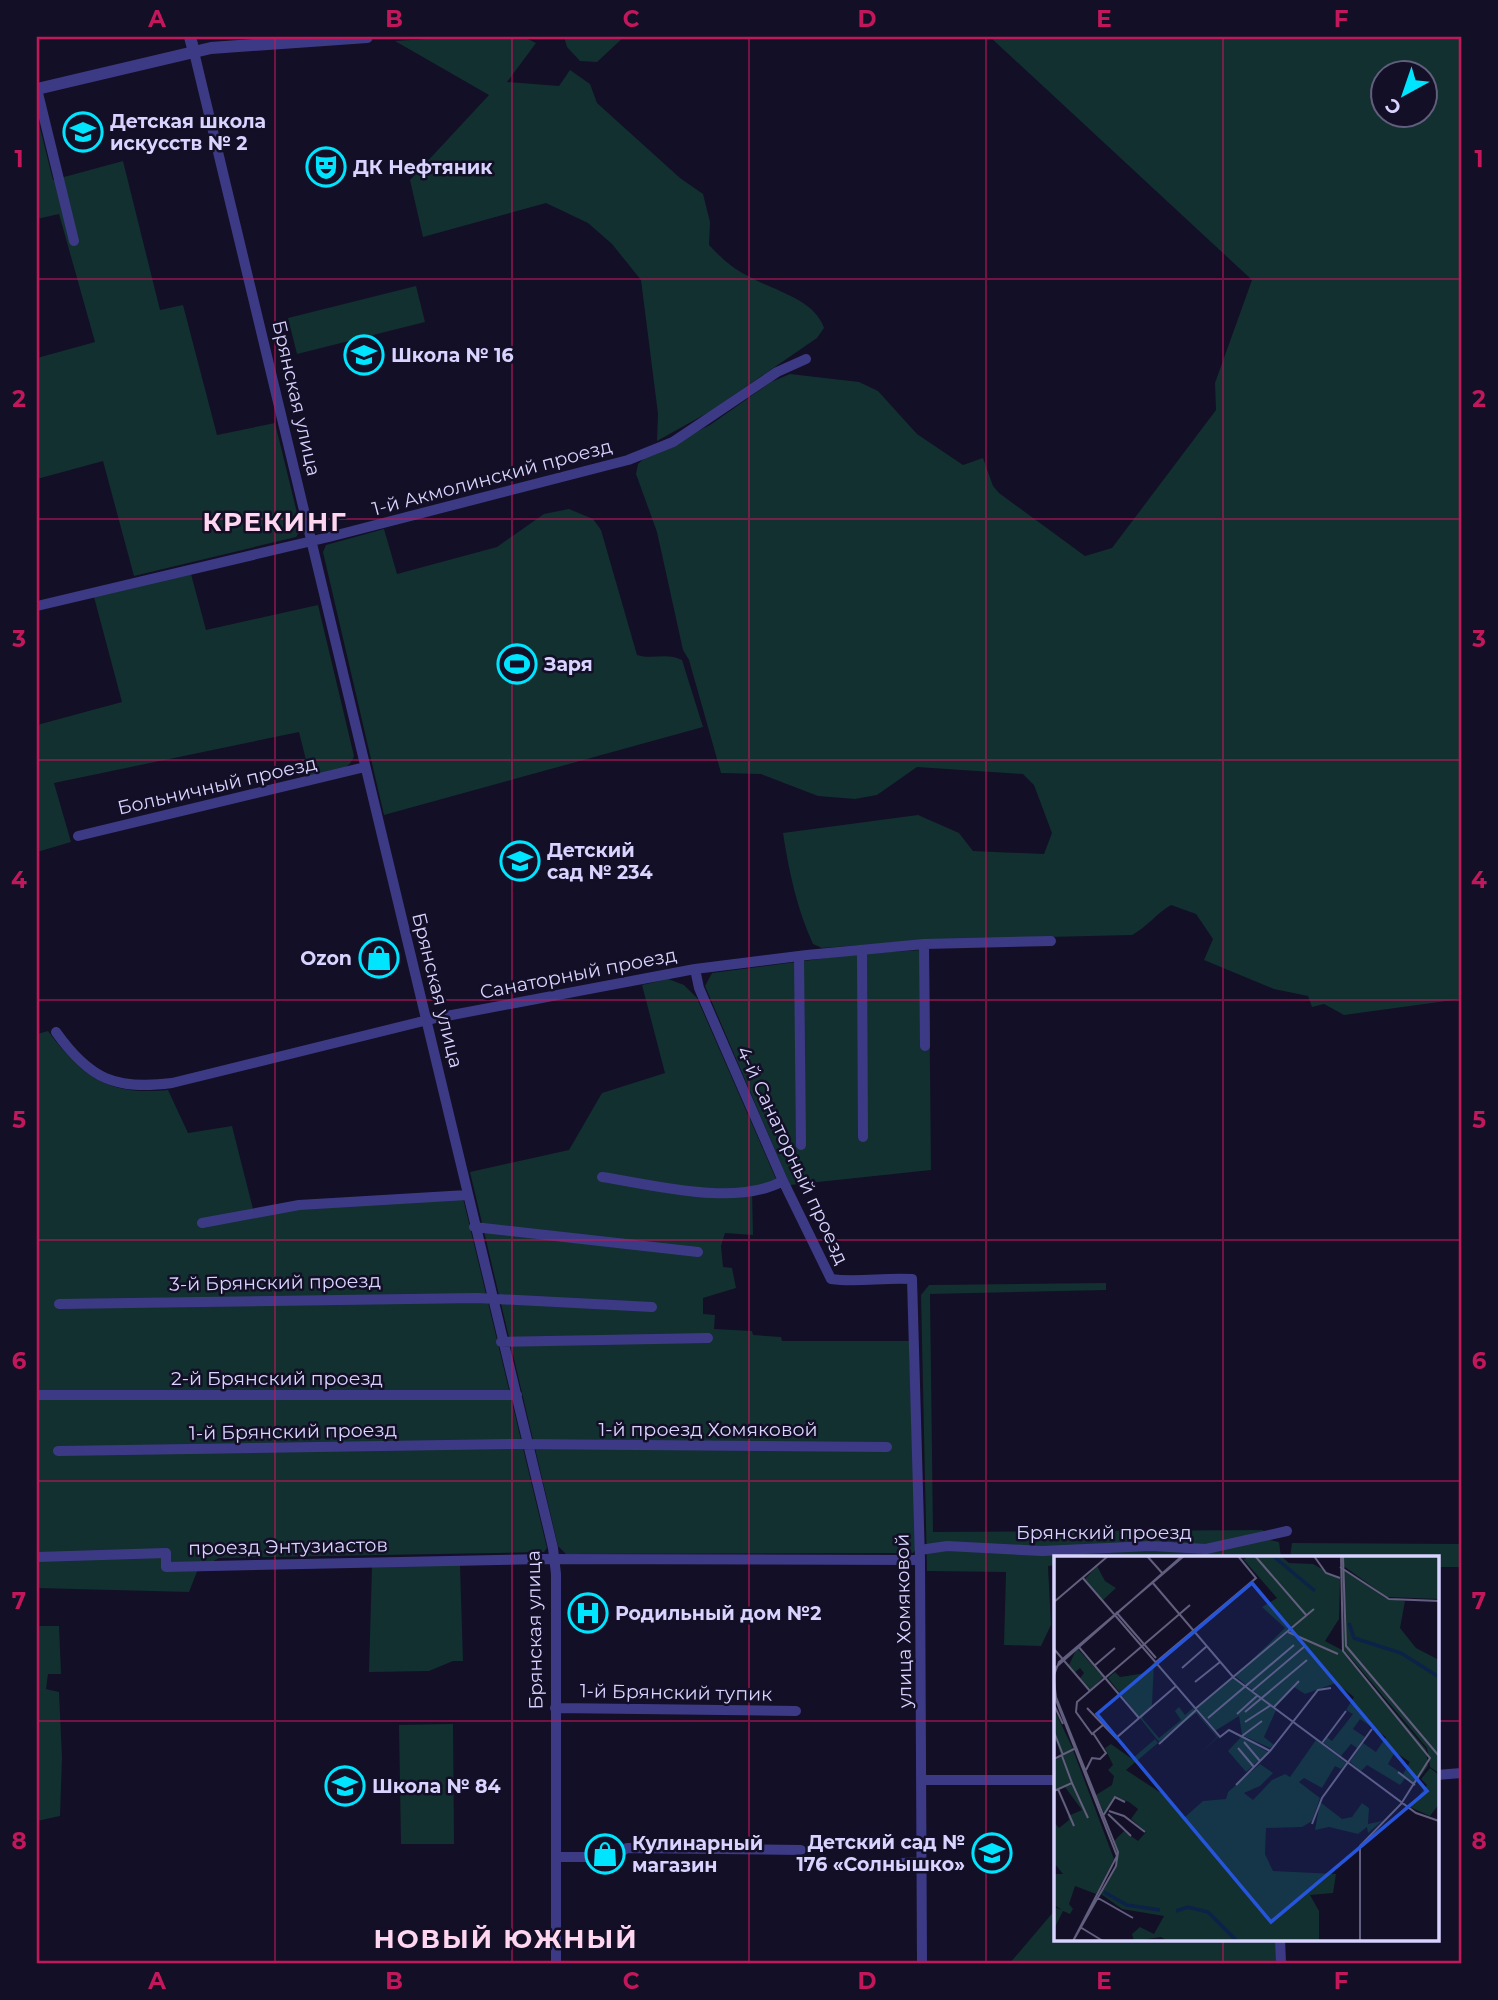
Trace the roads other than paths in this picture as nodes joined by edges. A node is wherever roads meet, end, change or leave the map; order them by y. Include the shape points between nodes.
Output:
1 (190, 37) edge
2 (367, 37) edge
3 (194, 52) junction
4 (37, 89) edge
5 (74, 241) dead end
6 (806, 359) dead end
7 (311, 541) junction
8 (37, 606) edge
9 (365, 767) junction
10 (78, 836) dead end
11 (1051, 941) dead end
12 (924, 944) junction
13 (862, 950) junction
14 (799, 957) junction
15 (695, 969) junction
16 (425, 1021) junction
17 (56, 1032) dead end
18 (925, 1046) dead end
19 (863, 1137) dead end
20 (800, 1145) dead end
21 (602, 1177) dead end
22 (783, 1181) junction
23 (467, 1195) junction
24 (202, 1223) dead end
25 (474, 1227) junction
26 (698, 1252) dead end
27 (912, 1279) joint
28 (491, 1300) junction
29 (59, 1304) dead end
30 (652, 1307) dead end
31 (708, 1338) dead end
32 (502, 1342) junction
33 (37, 1395) edge
34 (517, 1395) junction
35 (529, 1446) junction
36 (887, 1447) dead end
37 (58, 1451) dead end
38 (1287, 1531) dead end
39 (920, 1555) junction
40 (37, 1557) edge
41 (554, 1559) junction
42 (555, 1708) junction
43 (796, 1711) dead end
44 (1461, 1773) edge
45 (1438, 1775) edge
46 (922, 1780) junction
47 (1054, 1780) edge
48 (801, 1850) dead end
49 (557, 1857) junction
50 (922, 1862) junction
51 (862, 1865) dead end
52 (1280, 1940) edge
53 (556, 1963) edge
54 (922, 1963) edge
55 (1281, 1963) edge

1 - 3 street, Брянская улица
2 - 3 street
3 - 4 street
3 - 7 street, Брянская улица
4 - 5 street
6 - 7 street, 1-й Акмолинский проезд via 777,372 673,442 628,460
7 - 8 street, 1-й Акмолинский проезд
7 - 9 street, Брянская улица
9 - 10 street, Больничный проезд
9 - 16 street, Брянская улица
11 - 12 street, Санаторный проезд
12 - 13 street, Санаторный проезд
12 - 18 street
13 - 14 street, Санаторный проезд
13 - 19 street
14 - 15 street, Санаторный проезд
14 - 20 street
15 - 16 street, Санаторный проезд
15 - 22 street, 4-й Санаторный проезд via 699,988
16 - 17 street, Санаторный проезд via 172,1083 137,1087 103,1077
16 - 23 street, Брянская улица
21 - 22 street via 716,1193 767,1190
22 - 27 street, 4-й Санаторный проезд via 831,1279
23 - 24 street via 299,1205
23 - 25 street, Брянская улица
25 - 26 street
25 - 28 street, Брянская улица
27 - 39 street, улица Хомяковой
28 - 29 street, 3-й Брянский проезд
28 - 30 street, 3-й Брянский проезд
28 - 32 street, Брянская улица
31 - 32 street
32 - 34 street, Брянская улица
33 - 34 street, 2-й Брянский проезд
34 - 35 street, Брянская улица
35 - 36 street, 1-й проезд Хомяковой
35 - 37 street, 1-й Брянский проезд
35 - 41 street, Брянская улица
38 - 39 street, Брянский проезд via 1206,1549 947,1546
39 - 41 street, Брянский проезд
39 - 46 street, улица Хомяковой
40 - 41 street, проезд Энтузиастов via 166,1553 166,1567
41 - 42 street, Брянская улица
42 - 43 street, 1-й Брянский тупик
42 - 49 street, Брянская улица
44 - 45 street
46 - 47 street
46 - 50 street, улица Хомяковой
48 - 49 street via 627,1848 613,1857
49 - 53 street, Брянская улица
50 - 51 street
50 - 54 street, улица Хомяковой
52 - 55 street

